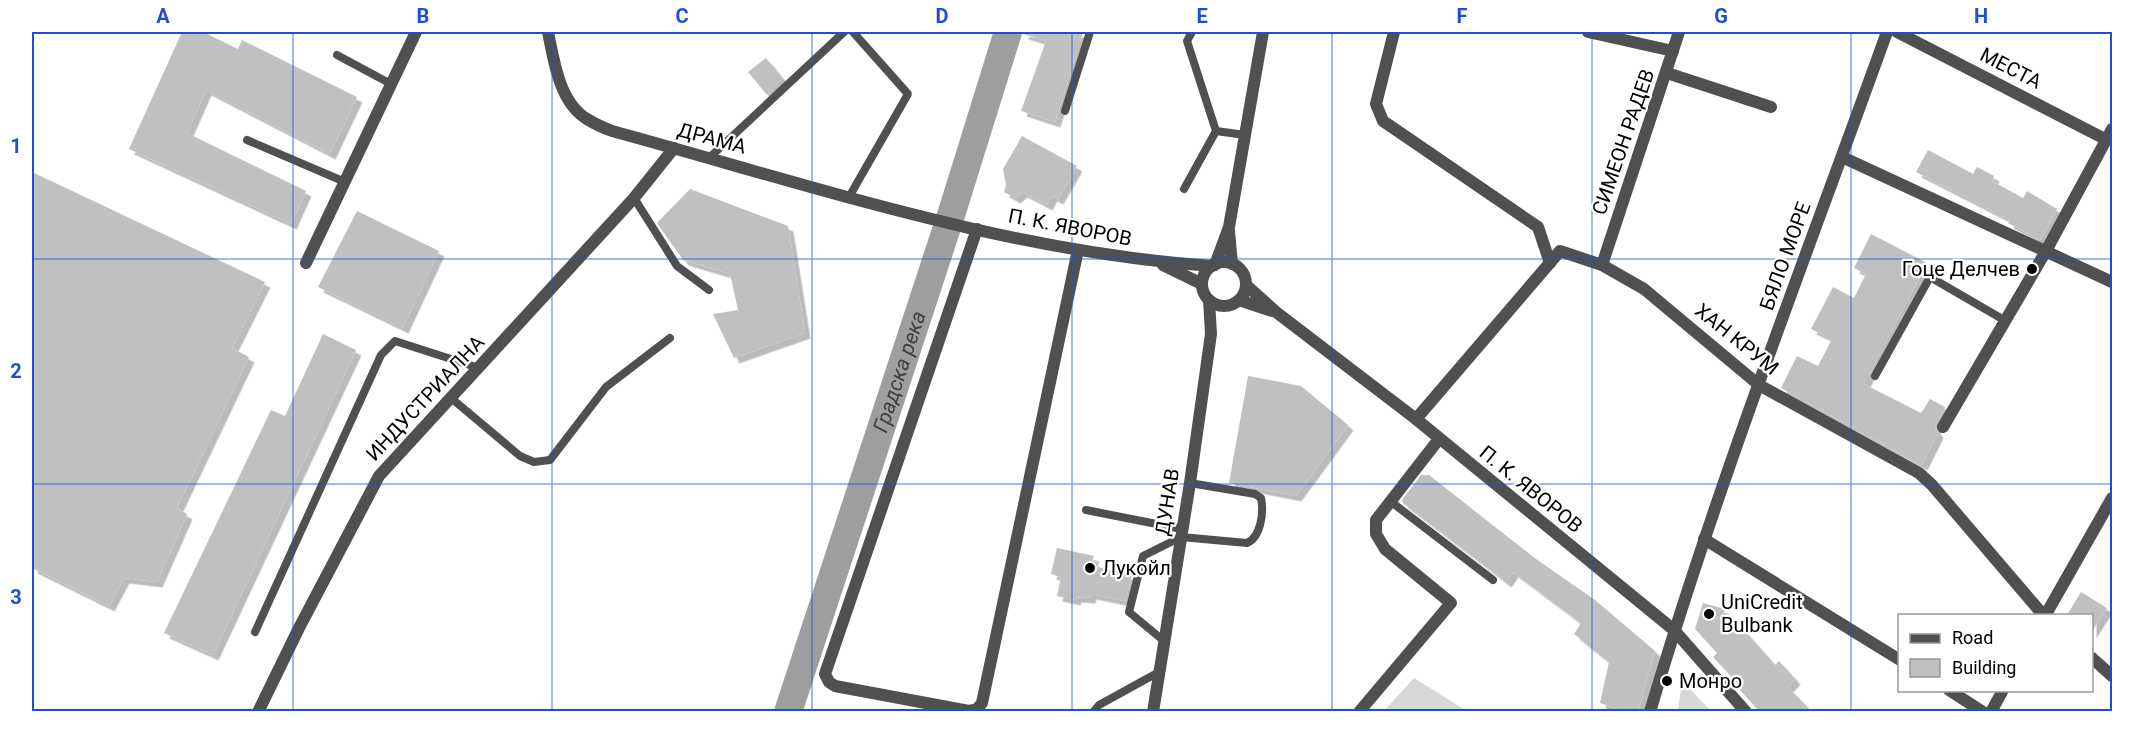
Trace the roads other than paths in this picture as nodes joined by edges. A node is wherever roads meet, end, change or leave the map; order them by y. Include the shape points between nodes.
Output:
1 (416, 32) edge
2 (549, 32) edge
3 (844, 32) edge
4 (853, 32) edge
5 (1090, 32) edge
6 (1192, 32) edge
7 (1263, 32) edge
8 (1394, 32) edge
9 (1588, 32) edge
10 (1679, 32) edge
11 (1887, 32) edge
12 (1897, 32) edge
13 (1673, 51) junction
14 (337, 55) dead end
15 (1667, 73) junction
16 (391, 84) junction
17 (1771, 106) dead end
18 (1065, 111) dead end
19 (1216, 131) junction
20 (1245, 135) junction
21 (2110, 135) edge
22 (247, 140) dead end
23 (674, 148) junction
24 (1842, 157) junction
25 (709, 158) junction
26 (345, 182) junction
27 (1184, 189) dead end
28 (849, 196) junction
29 (634, 198) junction
30 (923, 218) joint
31 (1229, 227) junction
32 (977, 229) junction
33 (1078, 250) junction
34 (2046, 251) junction
35 (1157, 262) junction
36 (306, 263) dead end
37 (1550, 263) junction
38 (1233, 264) junction
39 (1214, 265) junction
40 (1602, 265) junction
41 (2112, 282) edge
42 (1202, 284) junction
43 (1246, 285) junction
44 (709, 290) dead end
45 (1209, 300) junction
46 (1239, 300) junction
47 (1224, 307) junction
48 (1276, 312) junction
49 (2004, 321) junction
50 (1211, 334) junction
51 (670, 338) dead end
52 (479, 368) junction
53 (1875, 376) dead end
54 (1760, 385) junction
55 (451, 398) junction
56 (1416, 419) junction
57 (1943, 427) dead end
58 (1439, 439) junction
59 (1190, 483) junction
60 (2112, 498) edge
61 (1390, 501) junction
62 (1086, 510) dead end
63 (1182, 533) junction
64 (1704, 540) junction
65 (1493, 580) dead end
66 (2043, 614) edge
67 (2045, 614) edge
68 (1674, 630) junction
69 (255, 632) dead end
70 (1164, 640) junction
71 (1898, 659) edge
72 (2093, 660) edge
73 (1159, 672) junction
74 (2112, 676) edge
75 (1952, 692) edge
76 (2001, 692) edge
77 (258, 711) edge
78 (1093, 711) edge
79 (1153, 711) edge
80 (1359, 711) edge
81 (1650, 711) edge
82 (1746, 711) edge
83 (1983, 711) edge
84 (1990, 711) edge

1 - 16 street
2 - 23 street, ДРАМА via 570,104 586,119 612,131
3 - 25 lane
4 - 28 lane via 908,94
5 - 18 lane
6 - 19 lane via 1187,41
7 - 20 street
8 - 37 street via 1376,104 1383,121 1538,227
9 - 13 street
10 - 13 street, СИМЕОН РАДЕВ
11 - 24 street, БЯЛО МОРЕ
12 - 21 street, МЕСТА
13 - 15 street, СИМЕОН РАДЕВ
14 - 16 lane
15 - 17 street
15 - 40 street, СИМЕОН РАДЕВ
16 - 26 street
19 - 20 lane
19 - 27 lane
20 - 31 street
21 - 34 street
22 - 26 lane
23 - 25 street, ДРАМА
23 - 29 street, ИНДУСТРИАЛНА
24 - 34 street
24 - 54 street, БЯЛО МОРЕ
25 - 28 street, ДРАМА
26 - 36 street
28 - 30 street, ДРАМА
29 - 44 lane via 677,266
29 - 52 street, ИНДУСТРИАЛНА
30 - 32 street, П. К. ЯВОРОВ
31 - 38 street
31 - 39 street
32 - 33 street, П. К. ЯВОРОВ
32 - 33 street via 825,674 835,686 969,711 982,703
33 - 35 street, П. К. ЯВОРОВ
34 - 41 street
34 - 49 street
35 - 39 street, П. К. ЯВОРОВ
35 - 42 street, П. К. ЯВОРОВ
37 - 40 street, ХАН КРУМ via 1560,251
37 - 56 street
38 - 39 street
38 - 43 street
39 - 42 street
40 - 54 street, ХАН КРУМ via 1644,289
42 - 45 street
43 - 46 street
43 - 48 street, П. К. ЯВОРОВ
45 - 47 street
45 - 50 street, ДУНАВ
46 - 47 street
46 - 48 street, П. К. ЯВОРОВ
47 - 50 street, ДУНАВ
48 - 56 street, П. К. ЯВОРОВ
49 - 53 lane via 1930,277
49 - 57 street
50 - 59 street, ДУНАВ
51 - 55 lane via 606,387 550,460 534,462 520,456
52 - 55 street, ИНДУСТРИАЛНА
52 - 69 lane via 395,340 381,355
54 - 64 street, БЯЛО МОРЕ
54 - 66 street, ХАН КРУМ via 1919,473
55 - 77 street, ИНДУСТРИАЛНА via 378,476
56 - 58 street, П. К. ЯВОРОВ
58 - 61 street
58 - 68 street, П. К. ЯВОРОВ
59 - 63 street, ДУНАВ
59 - 63 lane via 1255,494 1261,498 1261,514 1257,534 1247,543
60 - 67 street
61 - 65 lane
61 - 80 street via 1376,520 1376,534 1385,549 1451,603
62 - 63 lane
63 - 70 street, ДУНАВ
63 - 70 lane via 1143,556 1129,612
64 - 68 street, БЯЛО МОРЕ
64 - 71 street
68 - 81 street, БЯЛО МОРЕ
68 - 82 street, П. К. ЯВОРОВ
70 - 73 street, ДУНАВ
72 - 74 street
73 - 78 lane
73 - 79 street, ДУНАВ
75 - 83 street
76 - 84 street

